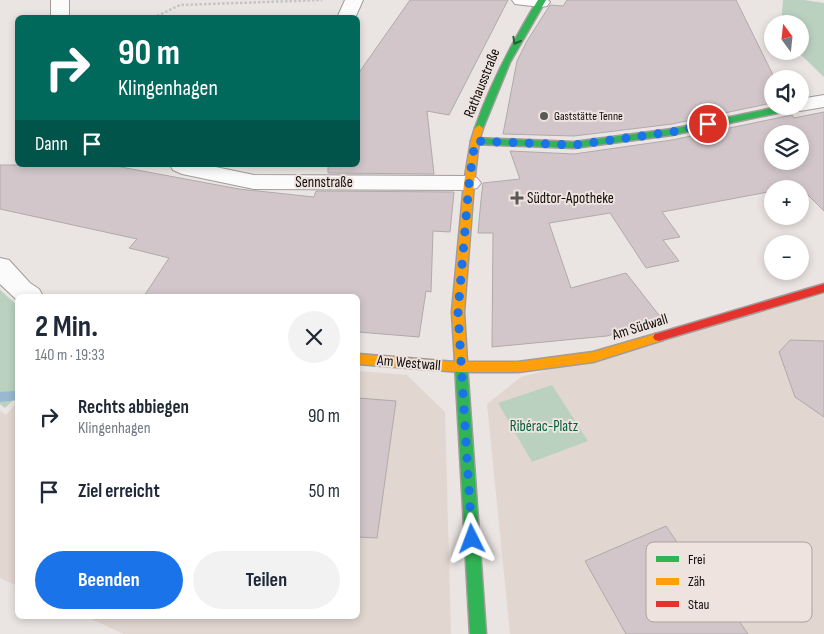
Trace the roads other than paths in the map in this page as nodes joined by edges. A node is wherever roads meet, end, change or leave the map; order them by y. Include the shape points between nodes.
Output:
1 (60, 0) edge
2 (354, 0) edge
3 (521, 0) edge
4 (541, 1) edge
5 (60, 15) edge
6 (347, 15) edge
7 (824, 100) edge
8 (809, 104) edge
9 (764, 113) edge
10 (475, 141) junction
11 (186, 167) edge
12 (469, 183) junction
13 (0, 267) edge
14 (824, 288) edge
15 (27, 294) edge
16 (360, 359) edge
17 (461, 367) junction
18 (478, 634) edge

1 - 5 street
2 - 6 street
3 - 4 street
4 -> 10 street, Rathausstraße via 516,40 493,88
7 - 8 street
9 - 10 street via 672,132 574,145
10 - 12 street, Rathausstraße
11 - 12 street, Sennstraße via 254,182
12 - 17 street, Rathausstraße via 458,312
13 - 15 street
14 - 17 street, Am Südwall via 593,357 518,367
16 - 17 street, Am Westwall
17 - 18 street, Rathausstraße

